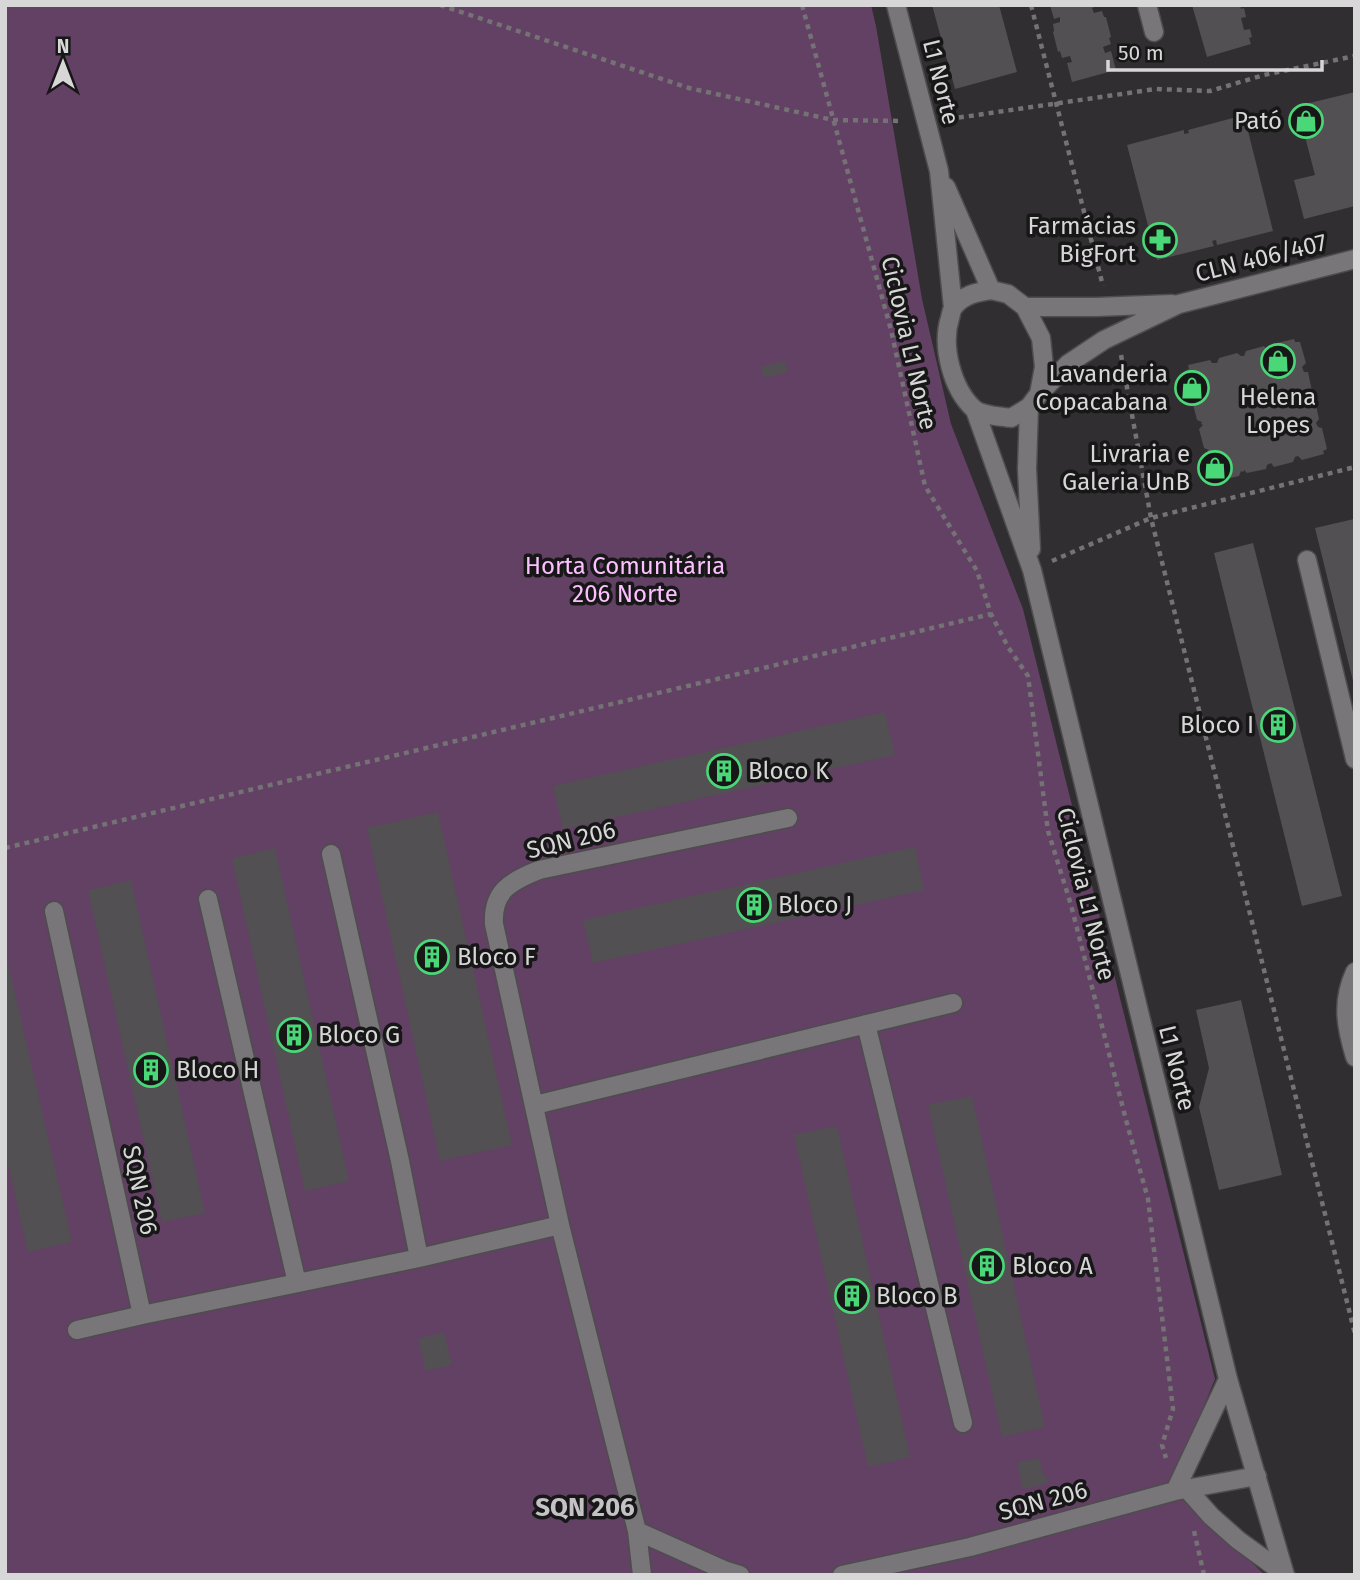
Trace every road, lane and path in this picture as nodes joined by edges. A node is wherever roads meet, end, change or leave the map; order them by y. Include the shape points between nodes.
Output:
1 (440, 5) edge
2 (802, 5) edge
3 (896, 5) edge
4 (1031, 5) edge
5 (1147, 5) edge
6 (1154, 32) dead end
7 (1355, 56) edge
8 (1055, 103) junction
9 (833, 120) junction
10 (926, 122) junction
11 (939, 171) junction
12 (1355, 259) edge
13 (991, 290) junction
14 (1178, 304) junction
15 (1025, 307) junction
16 (1108, 307) junction
17 (953, 308) junction
18 (1116, 334) junction
19 (1034, 400) junction
20 (975, 410) junction
21 (1355, 467) edge
22 (1151, 518) junction
23 (1307, 560) dead end
24 (1032, 570) junction
25 (991, 614) junction
26 (1355, 759) edge
27 (788, 818) dead end
28 (5, 848) edge
29 (331, 854) dead end
30 (208, 899) dead end
31 (54, 911) dead end
32 (1355, 972) edge
33 (953, 1003) dead end
34 (866, 1024) junction
35 (1355, 1057) edge
36 (535, 1105) junction
37 (560, 1225) junction
38 (419, 1258) junction
39 (297, 1283) junction
40 (142, 1315) junction
41 (77, 1330) dead end
42 (1355, 1334) edge
43 (1228, 1379) junction
44 (963, 1423) dead end
45 (1257, 1476) junction
46 (1181, 1490) junction
47 (637, 1531) junction
48 (1285, 1574) edge
49 (642, 1575) edge
50 (740, 1575) edge
51 (842, 1575) edge
52 (1203, 1575) edge

1 - 9 path via 689,88
2 - 9 path, Ciclovia L1 Norte
3 - 10 street, L1 Norte
4 - 8 path
5 - 6 street
7 - 8 path via 1210,91 1156,89
8 - 10 path
8 - 16 path
9 - 10 path
9 - 25 path, Ciclovia L1 Norte via 891,330 925,486 977,571
10 - 11 street, L1 Norte
11 - 13 street, L1 Norte
11 - 17 street, L1 Norte
12 - 14 street, CLN 406/407
13 - 15 street via 1009,294
13 - 17 street via 970,293
14 - 16 street, CLN 406/407
14 - 18 street, CLN 406/407
15 - 16 street, CLN 406/407
15 - 19 street via 1041,338 1044,367
17 - 20 street via 946,328 948,359 956,384
18 - 19 street, CLN 406/407 via 1068,364
18 - 22 path
19 - 20 street via 1011,418
19 - 24 street, L1 Norte via 1027,469
20 - 24 street, L1 Norte
21 - 22 path
22 - 24 path
22 - 42 path
23 - 26 street
24 - 43 street, L1 Norte
25 - 28 path
25 - 46 path, Ciclovia L1 Norte via 1028,676 1048,831 1148,1199 1174,1409 1162,1445
27 - 36 street, SQN 206 via 539,870 502,891 493,911 494,924
29 - 38 street
30 - 39 street
31 - 40 street, SQN 206
32 - 35 street via 1345,1006
33 - 34 street
34 - 36 street
34 - 44 street
36 - 37 street, SQN 206
37 - 38 street
37 - 47 street, SQN 206
38 - 39 street
39 - 40 street
40 - 41 street
43 - 45 street, L1 Norte
43 - 46 street
45 - 46 street, SQN 206
45 - 48 street, L1 Norte
46 - 48 street
46 - 51 street, SQN 206 via 970,1547
46 - 52 path, Ciclovia L1 Norte
47 - 49 street, SQN 206
47 - 50 street

